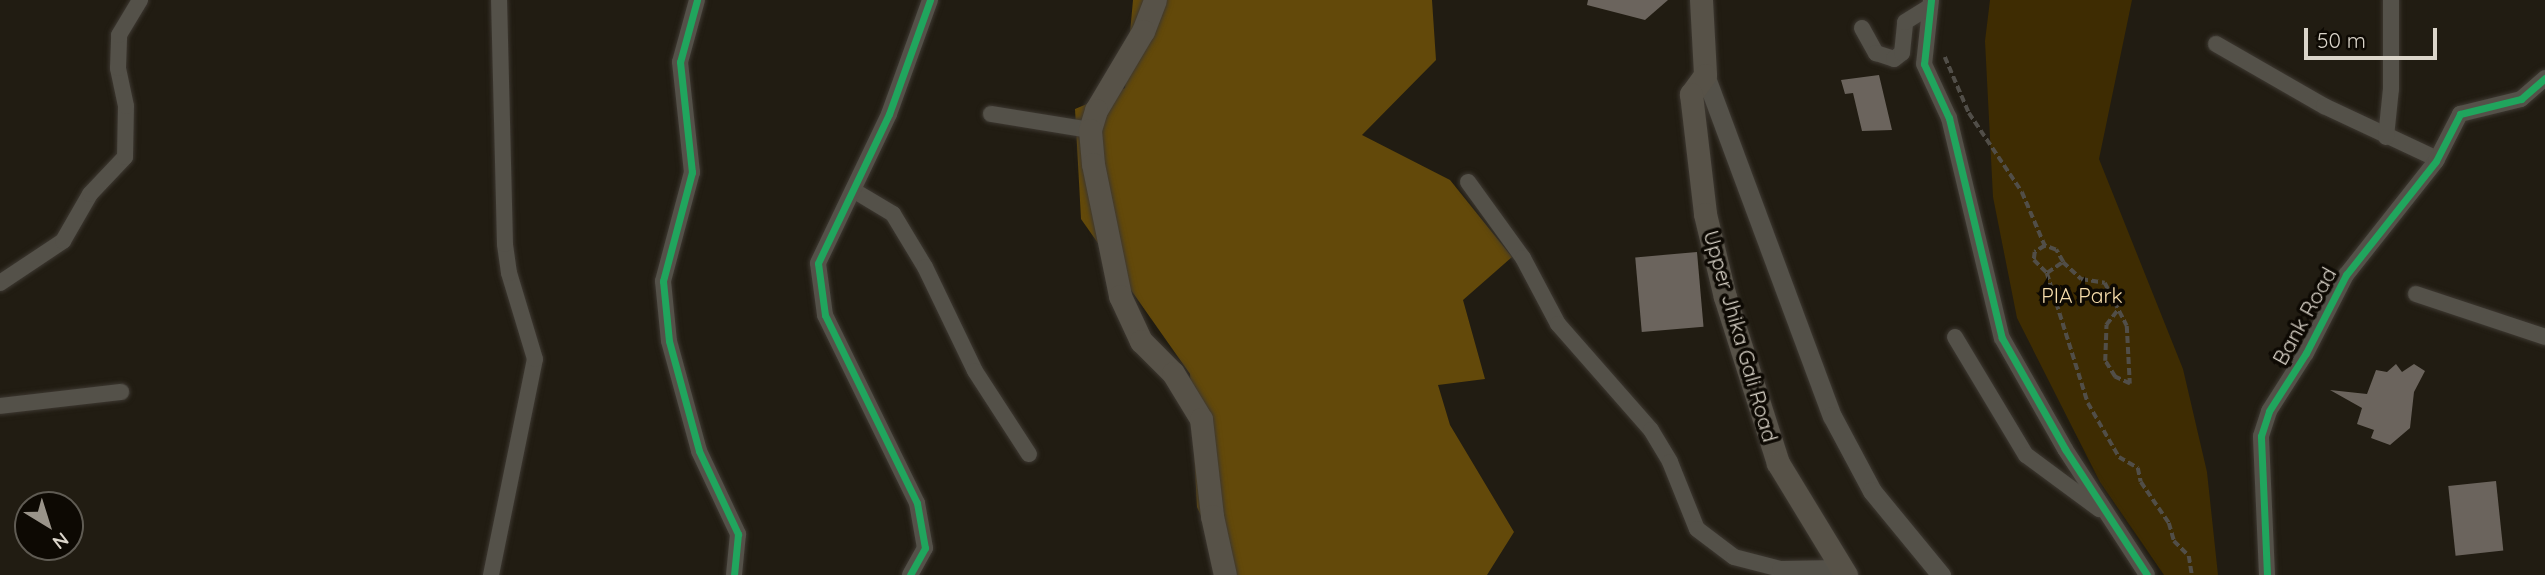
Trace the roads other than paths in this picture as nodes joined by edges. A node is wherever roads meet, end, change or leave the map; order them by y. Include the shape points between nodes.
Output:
1 (140, 0) edge
2 (499, 0) edge
3 (697, 0) edge
4 (930, 0) edge
5 (1155, 0) edge
6 (1701, 0) edge
7 (2391, 0) edge
8 (1929, 4) edge
9 (1862, 28) dead end
10 (2216, 44) dead end
11 (1705, 75) junction
12 (2545, 78) edge
13 (991, 114) dead end
14 (1090, 130) junction
15 (2386, 137) junction
16 (2437, 159) junction
17 (1468, 182) dead end
18 (853, 190) junction
19 (0, 283) edge
20 (2416, 294) dead end
21 (1955, 337) dead end
22 (2545, 337) edge
23 (121, 392) dead end
24 (0, 406) edge
25 (1029, 454) dead end
26 (2106, 515) junction
27 (1843, 572) edge
28 (491, 575) edge
29 (734, 575) edge
30 (910, 575) edge
31 (1225, 575) edge
32 (1941, 575) edge
33 (2147, 575) edge
34 (2267, 575) edge

1 - 19 street via 119,35 118,68 126,106 125,157 90,194 63,241
2 - 28 street via 506,244 509,273 535,359
3 - 29 street via 680,62 692,172 663,281 669,341 699,451 737,534
4 - 18 street via 889,114
5 - 14 main road via 1143,31 1096,110
6 - 11 main road, Upper Jhika Gali Road
7 - 15 street
8 - 9 street via 1905,22 1902,53 1894,59 1876,53
8 - 26 street via 1924,64 1949,118 2002,338
10 - 15 street
11 - 27 main road, Upper Jhika Gali Road via 1691,94 1695,144 1725,298 1778,463
11 - 32 street via 1832,416 1872,491
12 - 16 street, Bank Road via 2521,99 2460,114
13 - 14 street
14 - 31 main road via 1119,296 1141,341 1173,373 1201,419 1212,516
15 - 16 street
16 - 34 street, Bank Road via 2346,275 2306,353 2269,411 2261,436
17 - 27 street via 1523,258 1558,324 1651,430 1670,462 1697,529 1734,557 1780,569
18 - 25 street via 893,214 925,267 975,371
18 - 30 street via 818,263 825,314 917,503 925,548
20 - 22 street
21 - 26 street via 2026,455
23 - 24 street
26 - 33 street

